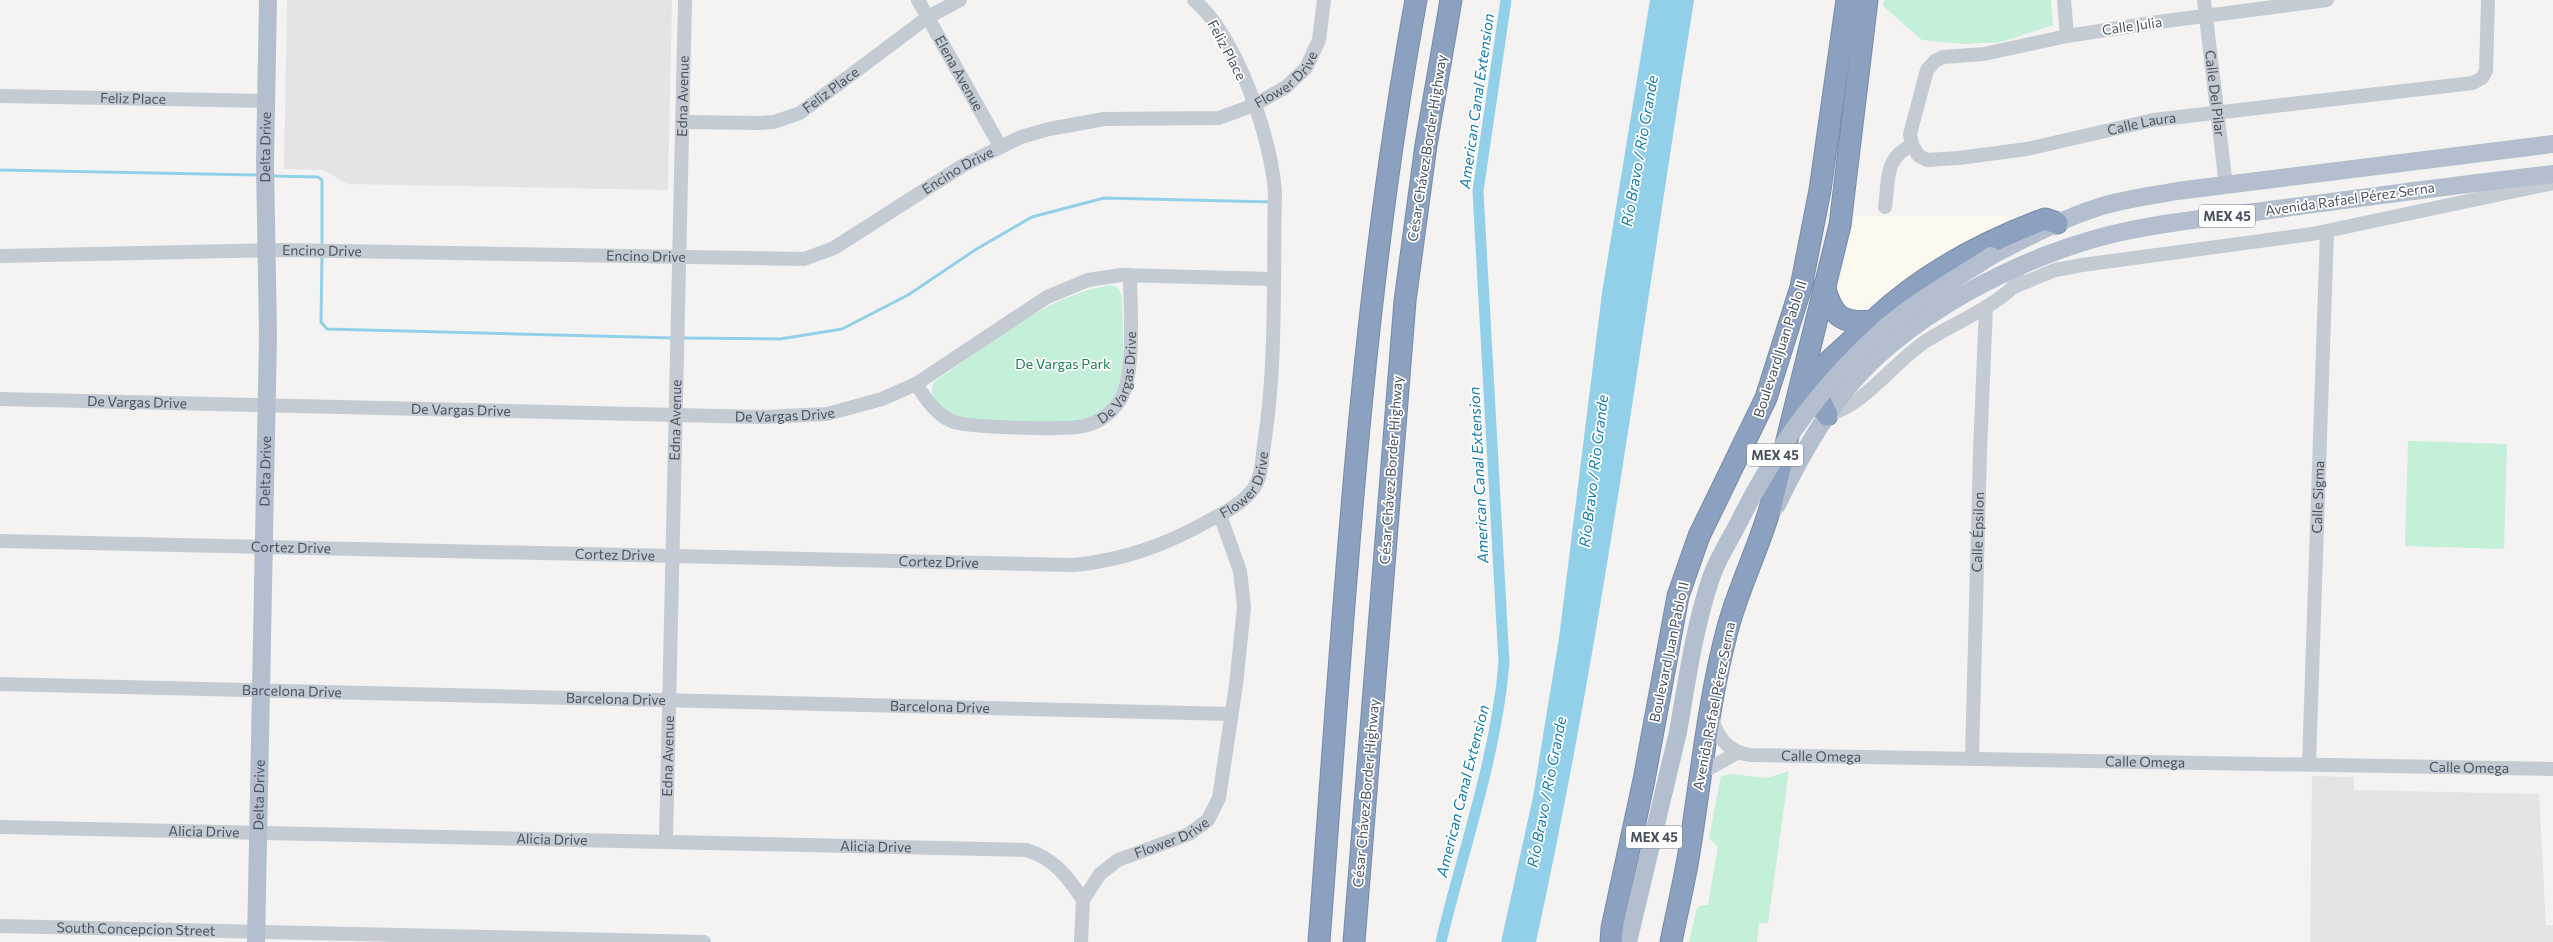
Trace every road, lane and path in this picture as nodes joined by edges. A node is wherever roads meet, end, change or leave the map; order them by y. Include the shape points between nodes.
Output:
1 (268, 0) edge
2 (684, 0) edge
3 (918, 0) edge
4 (960, 0) edge
5 (1194, 0) edge
6 (1324, 0) edge
7 (1416, 0) edge
8 (1451, 0) edge
9 (1847, 0) edge
10 (1867, 0) edge
11 (2064, 0) edge
12 (2204, 0) edge
13 (2327, 0) edge
14 (2488, 0) edge
15 (2206, 16) junction
16 (928, 17) junction
17 (2067, 36) junction
18 (0, 96) edge
19 (266, 101) junction
20 (1254, 105) junction
21 (2217, 113) junction
22 (682, 122) junction
23 (2553, 144) edge
24 (1912, 145) junction
25 (1000, 146) junction
26 (2553, 174) edge
27 (2553, 183) edge
28 (2226, 186) junction
29 (1885, 207) dead end
30 (2057, 223) junction
31 (2327, 231) junction
32 (265, 251) junction
33 (0, 256) edge
34 (679, 258) junction
35 (2038, 259) junction
36 (1130, 275) junction
37 (1272, 279) junction
38 (1824, 286) junction
39 (2014, 287) junction
40 (1986, 307) junction
41 (1873, 321) junction
42 (916, 384) junction
43 (0, 399) edge
44 (266, 404) junction
45 (675, 414) junction
46 (1827, 416) junction
47 (1220, 515) junction
48 (1762, 536) junction
49 (0, 541) edge
50 (264, 547) junction
51 (672, 557) junction
52 (0, 684) edge
53 (261, 690) junction
54 (669, 700) junction
55 (1710, 713) junction
56 (1231, 714) junction
57 (1737, 753) junction
58 (1972, 757) junction
59 (2310, 763) junction
60 (2553, 769) edge
61 (1701, 772) junction
62 (0, 826) edge
63 (258, 832) junction
64 (666, 841) junction
65 (1083, 900) junction
66 (0, 926) edge
67 (256, 936) edge
68 (669, 942) edge
69 (704, 942) edge
70 (1081, 942) edge
71 (1319, 942) edge
72 (1354, 942) edge
73 (1612, 942) edge
74 (1628, 942) edge
75 (1671, 942) edge

1 - 19 main road, Delta Drive
2 - 22 street, Edna Avenue
3 - 16 street, Elena Avenue
4 - 16 street, Feliz Place
5 - 20 street, Feliz Place via 1218,26
6 - 20 street, Flower Drive via 1319,40 1306,68 1290,84
7 - 71 highway via 1387,172 1373,283
8 - 72 highway, César Chávez Border Highway via 1426,145 1405,301
9 - 73 highway, Boulevard Juan Pablo II via 1820,190 1801,287 1766,398 1699,536 1678,596 1644,780 1612,928
10 - 38 highway, Boulevard Juan Pablo II via 1842,211
11 - 17 street
12 - 15 street, Calle Del Pilar
13 - 15 street, Calle Julia
14 - 21 street, Calle Laura via 2486,71 2482,78 2473,83
15 - 17 street, Calle Julia
15 - 21 street, Calle Del Pilar
16 - 22 street, Feliz Place via 833,89 794,115 760,123
16 - 25 street, Elena Avenue
17 - 24 street, Calle Julia via 2006,50 1939,59 1927,70 1910,134
18 - 19 street, Feliz Place
19 - 32 main road, Delta Drive
20 - 25 street, Encino Drive via 1219,118 1202,120 1118,118 1076,123 1021,137
20 - 37 street, Flower Drive via 1273,171
21 - 24 street, Calle Laura via 2153,120 2027,149 1959,158 1927,160 1919,156
21 - 28 street, Calle Del Pilar
22 - 34 street, Edna Avenue
23 - 28 main road, Avenida Rafael Pérez Serna / MEX 45
24 - 29 street via 1900,151 1892,160
25 - 34 street, Encino Drive via 962,166 848,240 820,255 791,260
26 - 35 main road, Avenida Rafael Pérez Serna / MEX 45 via 2130,230 2081,243
27 - 31 street
28 - 30 main road, Avenida Rafael Pérez Serna / MEX 45 via 2127,200 2099,207
30 - 41 highway via 2045,219 1992,241 1927,278
30 - 74 main road, Avenida Rafael Pérez Serna / MEX 45, bridge via 1991,256 1886,327 1810,405 1758,484 1712,576 1691,652 1678,732
31 - 39 street via 2082,265 2055,270
31 - 59 street, Calle Sigma
32 - 33 street, Encino Drive
32 - 34 street, Encino Drive
32 - 44 main road, Delta Drive via 268,336
34 - 45 street, Edna Avenue
35 - 39 street
35 - 46 main road, Avenida Rafael Pérez Serna / MEX 45 via 1978,287 1934,312 1864,370
36 - 37 street, De Vargas Drive
36 - 42 street, De Vargas Drive via 1088,280 1047,297
36 - 42 street, De Vargas Drive via 1128,378 1119,401 1105,416 1095,422 1071,428 966,425 943,417
37 - 47 street, Flower Drive via 1270,397 1259,475 1253,489 1244,500
38 - 41 highway via 1830,307 1838,316 1851,322
38 - 48 highway, Boulevard Juan Pablo II
39 - 40 street
40 - 46 street via 1925,342 1853,404
40 - 58 street, Calle Épsilon
41 - 46 highway via 1815,374 1813,386
42 - 45 street, De Vargas Drive via 882,399 827,414 761,417
43 - 44 street, De Vargas Drive
44 - 45 street, De Vargas Drive
44 - 50 main road, Delta Drive
45 - 51 street, Edna Avenue
46 - 48 main road, Avenida Rafael Pérez Serna / MEX 45 via 1807,446
47 - 51 street, Cortez Drive via 1146,551 1100,563 1074,565
47 - 56 street, Flower Drive via 1233,545 1243,594 1243,626
48 - 55 highway, Avenida Rafael Pérez Serna / MEX 45 via 1729,624
49 - 50 street, Cortez Drive
50 - 51 street, Cortez Drive
50 - 53 main road, Delta Drive
51 - 54 street, Edna Avenue
52 - 53 street, Barcelona Drive
53 - 54 street, Barcelona Drive
53 - 63 main road, Delta Drive
54 - 56 street, Barcelona Drive
54 - 64 street, Edna Avenue
55 - 57 street via 1720,738
55 - 61 highway, Avenida Rafael Pérez Serna / MEX 45
56 - 65 street, Flower Drive via 1219,798 1208,820 1189,834 1118,860 1100,874
57 - 58 street, Calle Omega
57 - 61 street
58 - 59 street, Calle Omega
59 - 60 street, Calle Omega
61 - 75 highway, Avenida Rafael Pérez Serna / MEX 45 via 1689,853
62 - 63 street, Alicia Drive
63 - 64 street, Alicia Drive
63 - 67 main road, Delta Drive
64 - 65 street, Alicia Drive via 1026,850 1055,864
65 - 70 street
66 - 67 street, South Concepcion Street
67 - 68 street, South Concepcion Street
68 - 69 street, South Concepcion Street

